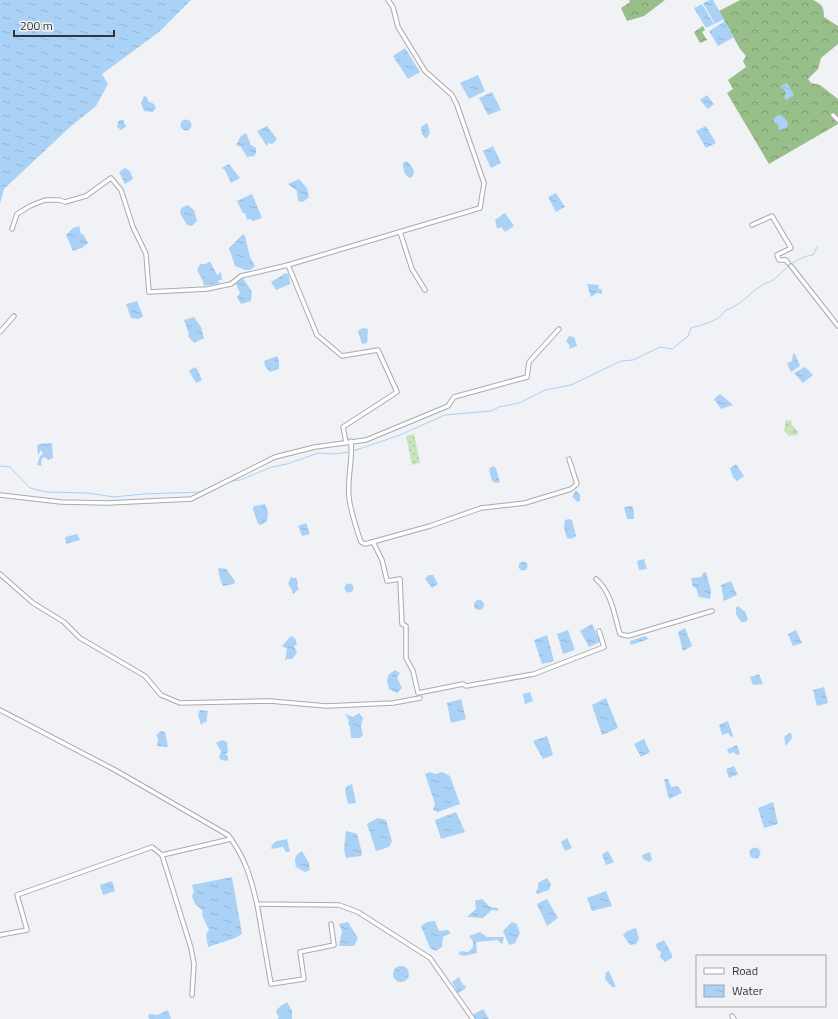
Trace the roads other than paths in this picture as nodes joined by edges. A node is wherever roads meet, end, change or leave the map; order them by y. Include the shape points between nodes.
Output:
1 (388, 0) edge
2 (833, 115) dead end
3 (838, 120) edge
4 (752, 225) dead end
5 (12, 229) dead end
6 (400, 232) junction
7 (288, 265) junction
8 (425, 290) dead end
9 (14, 316) dead end
10 (838, 326) edge
11 (559, 329) dead end
12 (0, 332) edge
13 (351, 441) junction
14 (346, 442) junction
15 (569, 458) dead end
16 (0, 495) edge
17 (373, 542) junction
18 (0, 574) edge
19 (596, 579) dead end
20 (712, 611) dead end
21 (599, 631) dead end
22 (420, 698) dead end
23 (0, 710) edge
24 (231, 839) junction
25 (162, 855) junction
26 (257, 904) junction
27 (331, 924) dead end
28 (0, 935) edge
29 (192, 994) dead end
30 (473, 1019) edge

1 - 6 street via 393,7 398,27 425,72 452,95 484,183 480,208
2 - 3 street
4 - 10 street via 772,216 791,248 777,255 779,260 786,260 790,264
5 - 7 street via 17,214 30,206 45,200 65,202 86,196 112,178 121,190 133,227 146,254 149,292 208,289 231,284 241,276
6 - 7 street
6 - 8 street via 412,269
7 - 14 street via 317,335 342,356 378,350 397,392 343,427
9 - 12 street
11 - 13 street via 529,362 527,377 454,397 448,406 366,440
13 - 14 street
13 - 17 street via 353,455 349,496 361,542
14 - 16 street via 275,457 190,499 108,503 61,502
15 - 17 street via 577,484 571,489 525,503 481,508
17 - 21 street via 382,560 387,581 400,579 402,624 406,626 406,658 413,671 418,694 463,684 466,686 534,674 604,647
18 - 22 street via 33,603 64,622 80,638 145,676 162,695 180,703 270,702 326,706 393,703
19 - 20 street via 604,586 610,597 620,634 628,636
23 - 24 street via 115,770
24 - 25 street
24 - 26 street via 241,851
25 - 28 street via 152,847 17,895 27,930
25 - 29 street via 191,948 194,964
26 - 27 street via 271,984 304,979 300,952 334,945
26 - 30 street via 340,905 358,912 430,958

